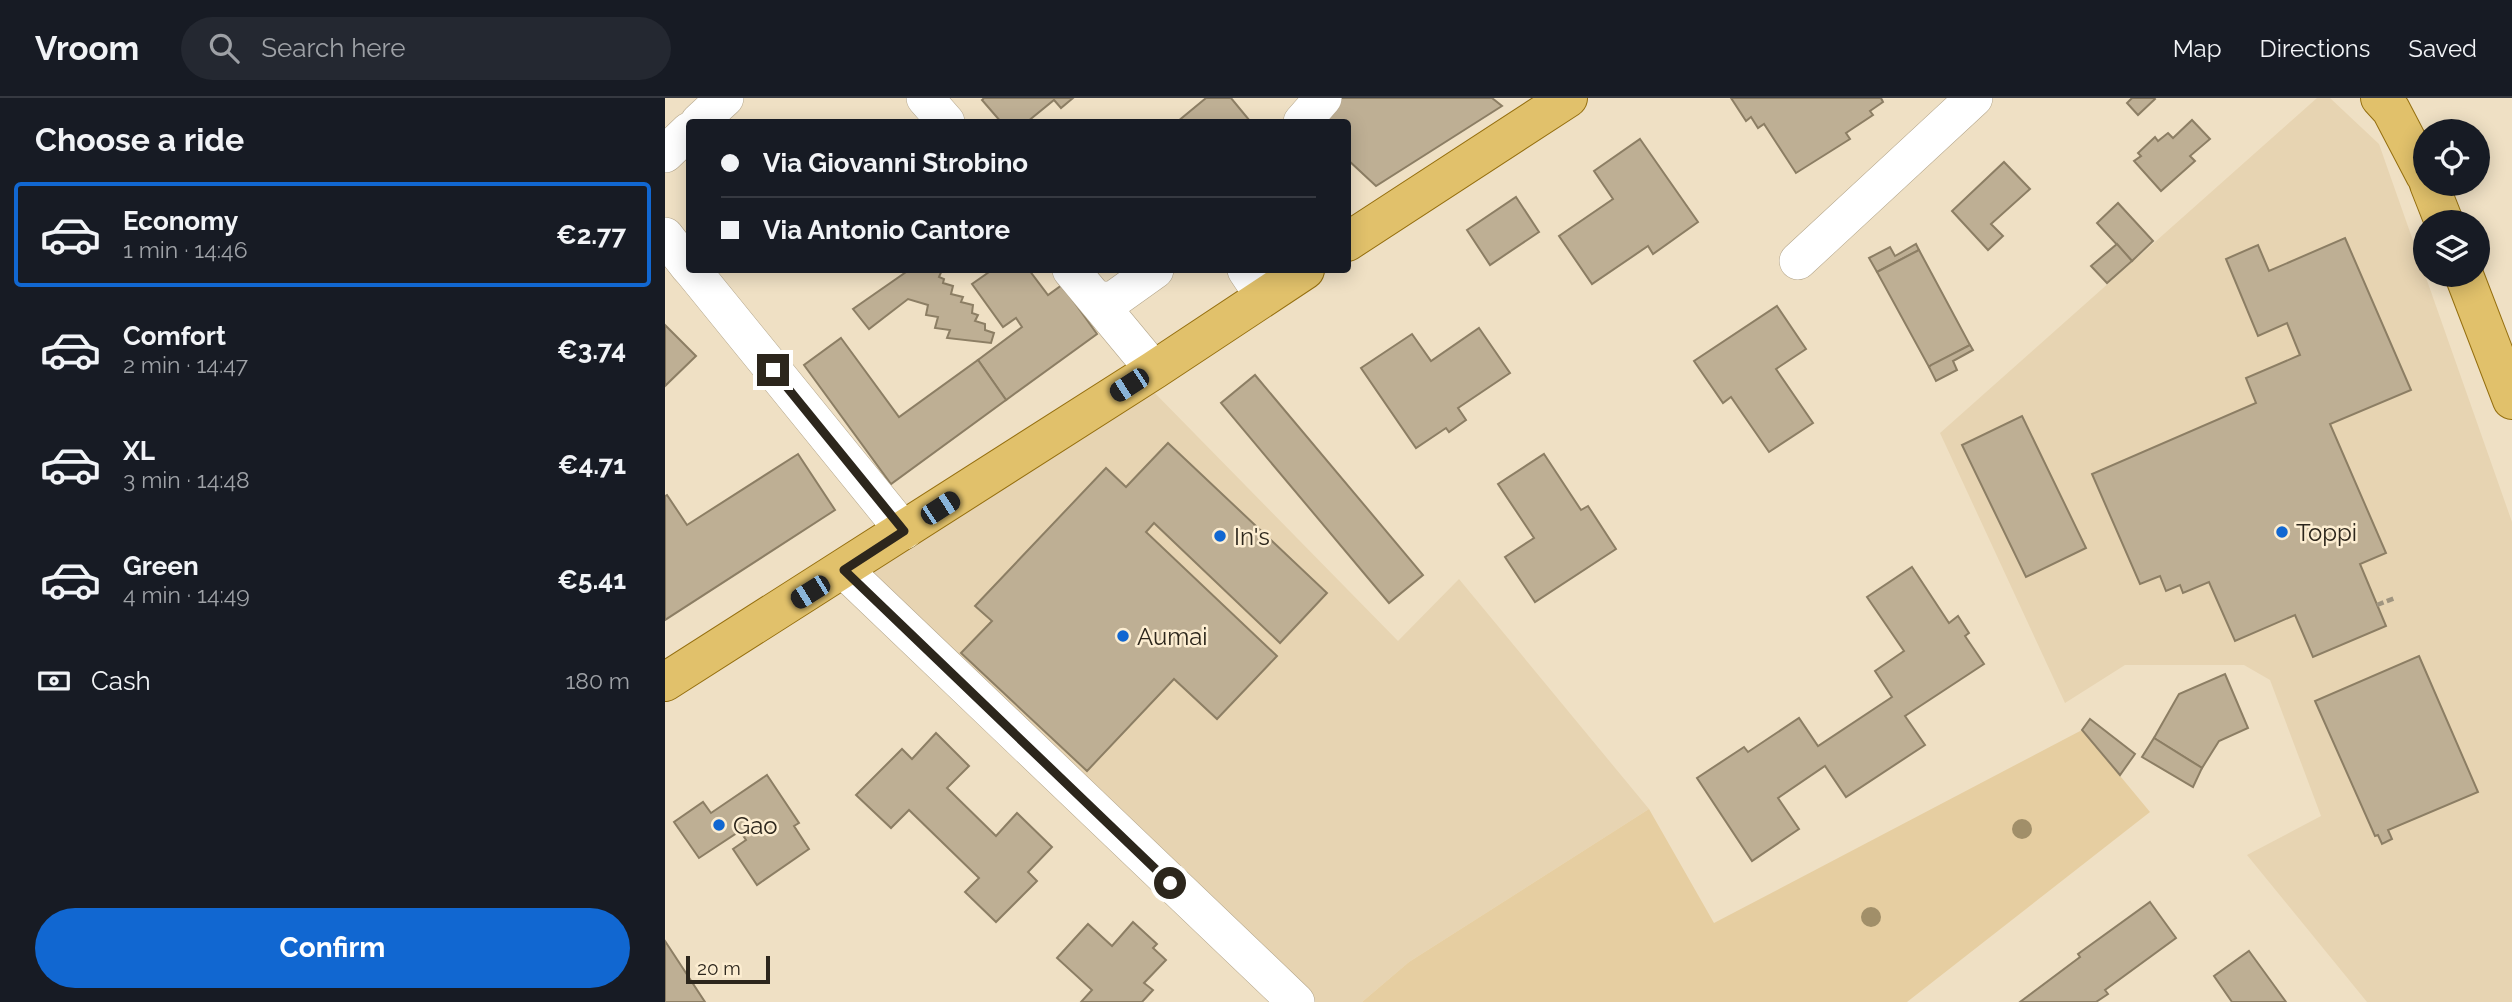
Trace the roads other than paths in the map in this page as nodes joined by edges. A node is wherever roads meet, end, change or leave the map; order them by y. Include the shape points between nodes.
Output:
1 (725, 98) edge
2 (925, 98) edge
3 (1323, 98) edge
4 (1568, 98) edge
5 (1974, 98) edge
6 (2380, 98) edge
7 (702, 119) edge
8 (943, 119) edge
9 (1305, 119) edge
10 (686, 134) edge
11 (2413, 152) edge
12 (665, 154) edge
13 (665, 236) edge
14 (1351, 239) edge
15 (1798, 261) dead end
16 (686, 262) edge
17 (695, 273) edge
18 (1074, 273) edge
19 (1151, 273) edge
20 (1293, 273) edge
21 (1255, 283) edge
22 (2469, 287) edge
23 (1097, 300) junction
24 (1154, 370) junction
25 (2509, 385) edge
26 (904, 531) junction
27 (844, 570) junction
28 (665, 682) edge
29 (1296, 1002) edge

1 - 7 street
2 - 8 street
3 - 9 street
4 - 14 main road
5 - 15 street
6 - 11 main road
10 - 12 street
13 - 16 street
17 - 26 street
18 - 23 street
19 - 23 street via 1112,300
20 - 21 main road
21 - 24 main road
22 - 25 main road
23 - 24 street
24 - 26 main road
26 - 27 main road
27 - 28 main road
27 - 29 street

